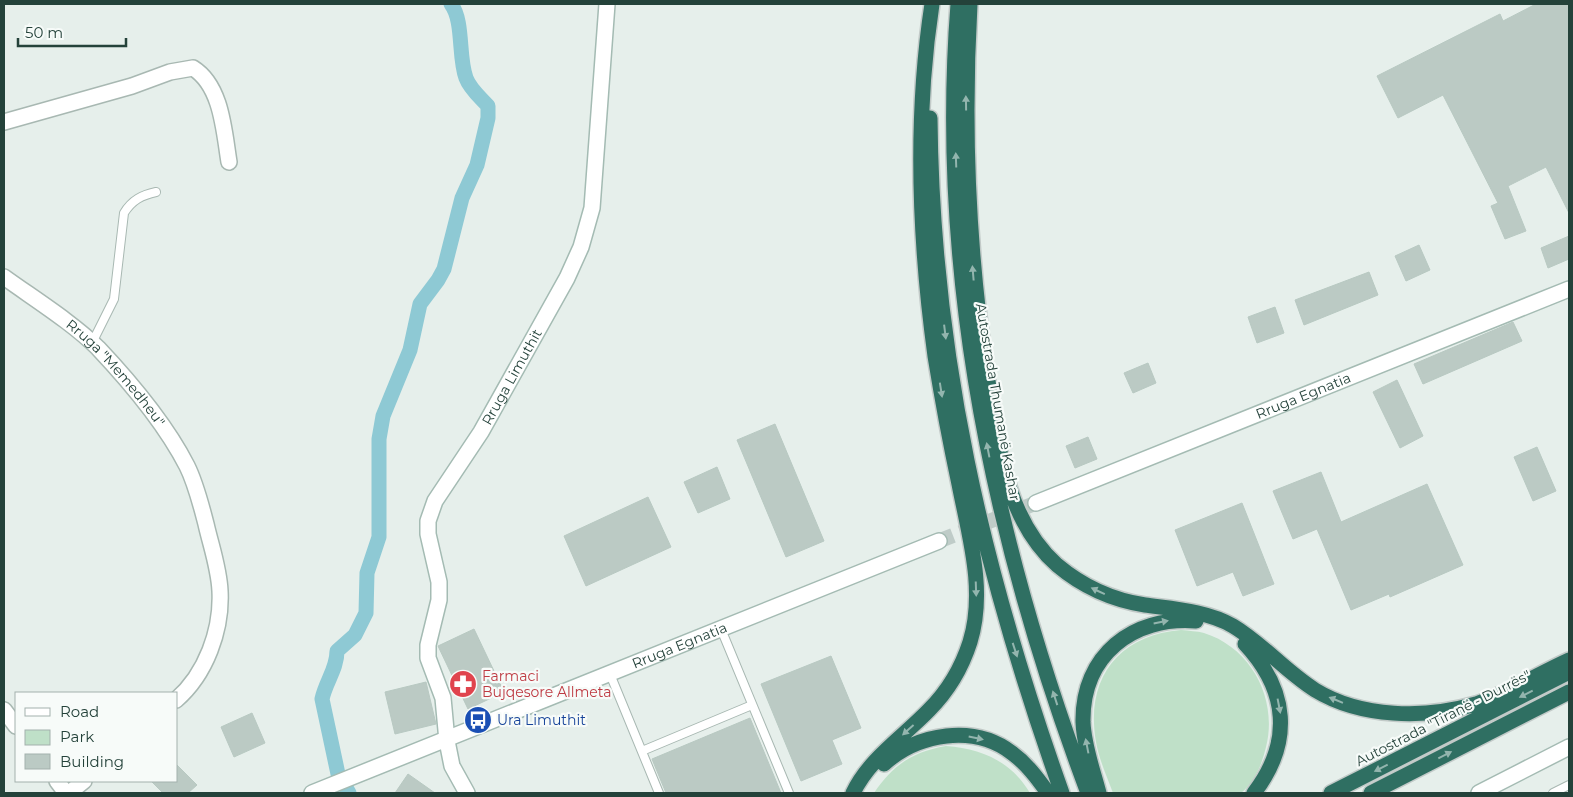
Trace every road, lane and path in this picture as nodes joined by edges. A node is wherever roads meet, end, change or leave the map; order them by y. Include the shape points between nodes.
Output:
1 (608, 4) edge
2 (933, 4) edge
3 (958, 4) edge
4 (970, 4) edge
5 (4, 122) edge
6 (229, 162) dead end
7 (156, 192) dead end
8 (963, 207) junction
9 (966, 252) junction
10 (931, 269) junction
11 (4, 277) edge
12 (1569, 289) edge
13 (92, 343) junction
14 (1036, 503) tunnel mouth
15 (939, 541) tunnel mouth
16 (721, 629) junction
17 (1569, 660) edge
18 (1569, 672) edge
19 (610, 674) junction
20 (1569, 692) edge
21 (178, 698) edge
22 (752, 705) junction
23 (4, 710) edge
24 (15, 725) edge
25 (447, 741) junction
26 (1569, 747) edge
27 (642, 751) junction
28 (57, 782) edge
29 (83, 782) edge
30 (1569, 785) edge
31 (68, 793) edge
32 (312, 793) edge
33 (467, 793) edge
34 (659, 793) edge
35 (789, 793) edge
36 (852, 793) edge
37 (862, 793) edge
38 (1048, 793) edge
39 (1062, 793) edge
40 (1088, 793) edge
41 (1099, 793) edge
42 (1254, 793) edge
43 (1331, 793) edge
44 (1371, 793) edge
45 (1479, 793) edge
46 (1553, 793) edge

1 - 25 street, Rruga Limuthit via 592,208 581,247 481,432 434,501 428,521 428,534 440,582 428,658 443,698
2 - 10 highway via 928,220
8 -> 3 highway, Autostrada Thumanë Kashar via 954,121
8 -> 4 highway
5 - 6 street via 193,68 212,91 220,112
7 - 13 lane via 129,204 124,213 114,299
8 - 9 highway, Autostrada Thumanë Kashar
17 -> 9 highway via 1500,694 1452,710 1408,713 1362,709 1314,689 1229,624 1197,613 1116,598 1069,574 1049,557 1030,533 1005,475
40 -> 9 highway, Autostrada Thumanë Kashar via 1044,663 998,498 964,307
10 -> 36 highway via 928,304 947,426 974,558 975,621 964,658 943,694 871,765
10 -> 39 highway via 976,507 1012,640
11 - 13 street, Rruga "Memedheu"
12 - 14 street, Rruga Egnatia
13 - 21 street, Rruga "Memedheu" via 162,426 188,468 216,566 219,615 206,660 195,680
15 - 16 street, Rruga Egnatia
16 - 19 street, Rruga Egnatia
16 - 22 lane
18 -> 43 highway, Autostrada "Tiranë - Durrës"
19 - 25 street, Rruga Egnatia
19 - 27 lane
44 -> 20 highway
22 - 27 lane
22 - 35 lane
23 - 24 street
25 - 32 street, Rruga Egnatia
25 - 33 street via 452,766
26 - 45 street
27 - 34 lane
28 - 31 street
29 - 31 street
30 - 46 lane
37 -> 38 highway via 878,770 910,746 928,739 963,736 996,744 1012,752
41 -> 42 highway via 1083,722 1093,676 1107,654 1123,638 1148,626 1178,620 1228,631 1250,649 1271,677 1280,715 1279,740 1274,758

